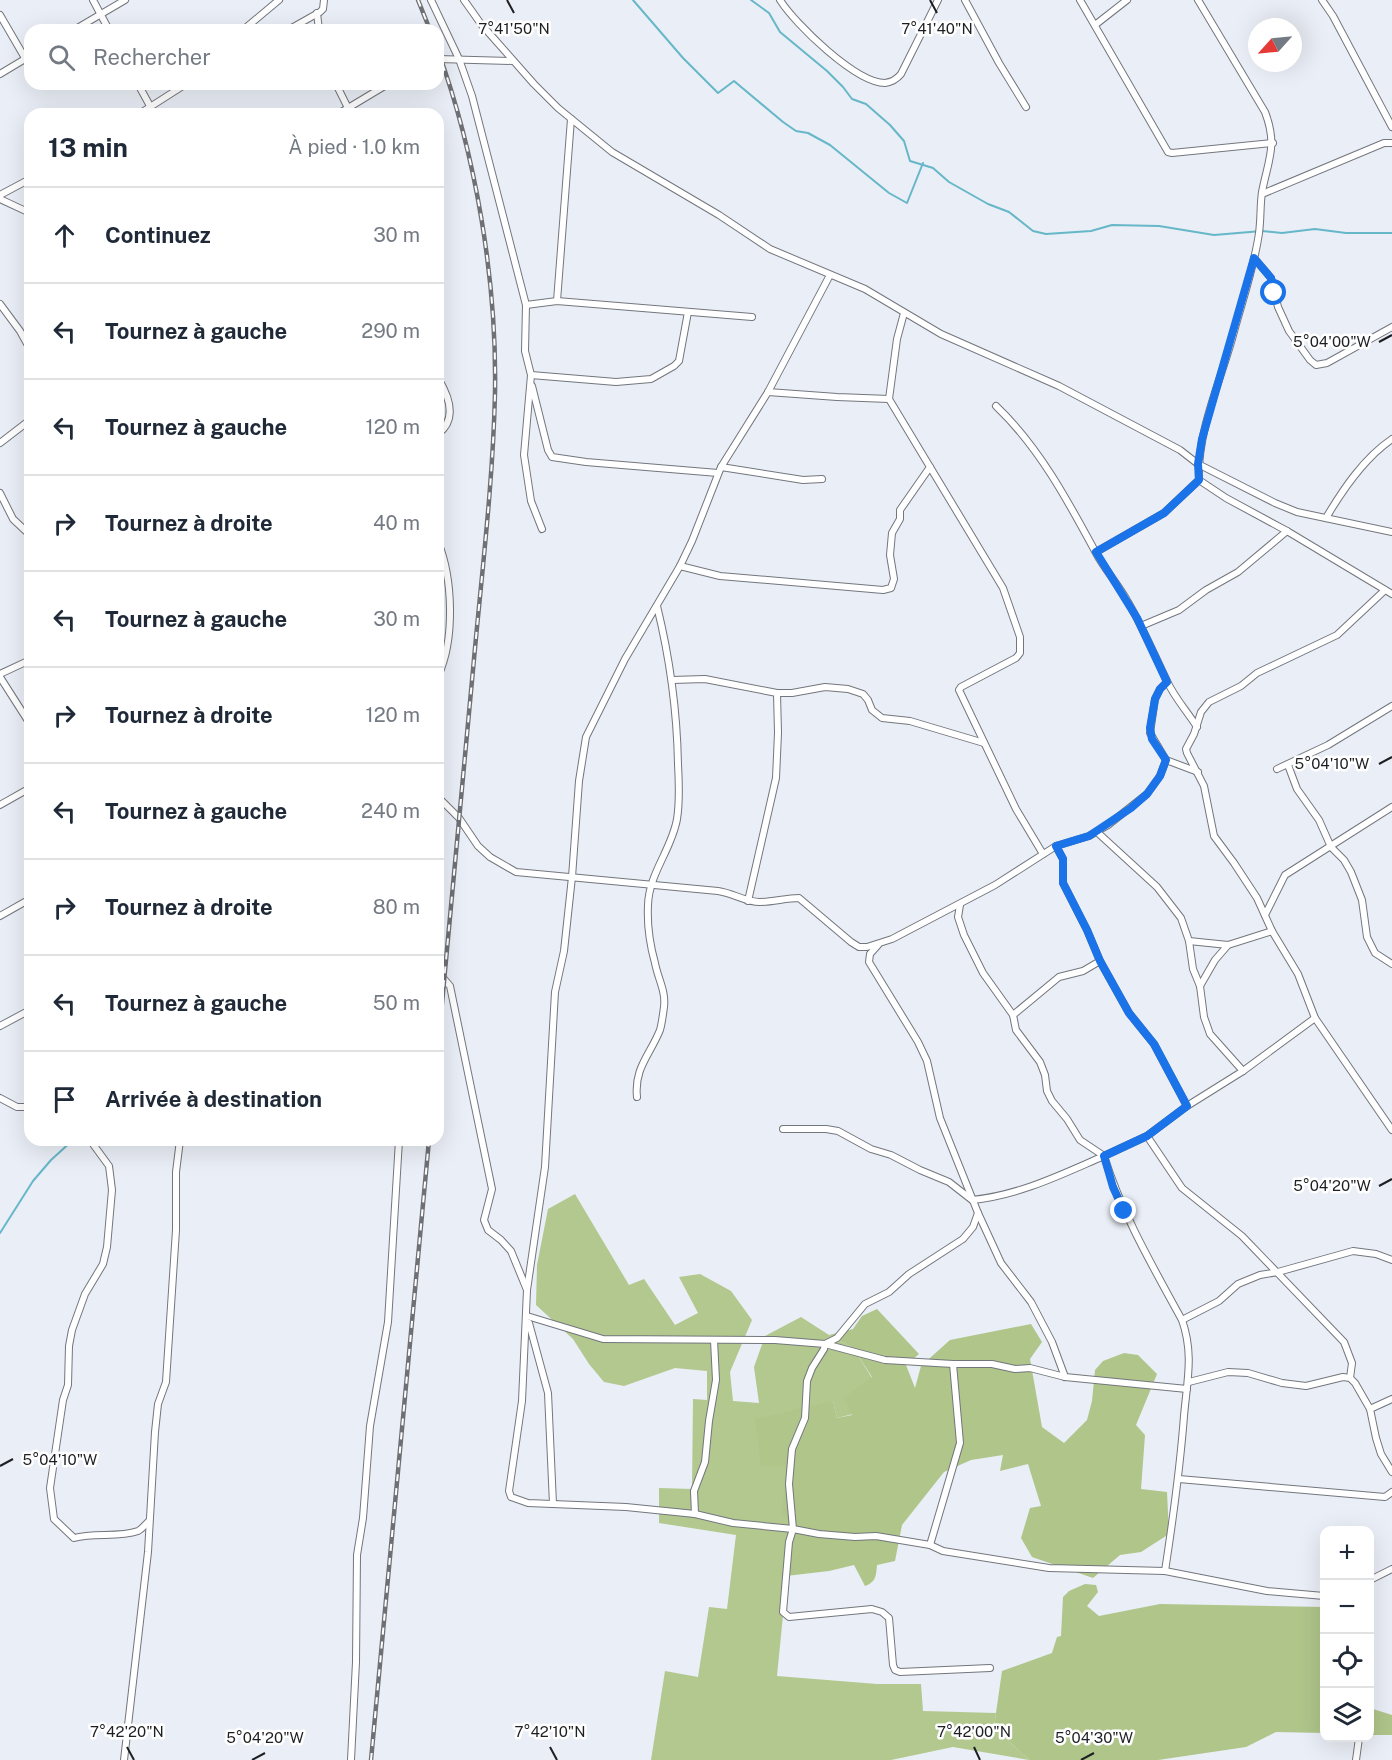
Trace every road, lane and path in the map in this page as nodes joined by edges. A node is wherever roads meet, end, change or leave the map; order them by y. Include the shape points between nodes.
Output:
1 (93, 0) edge
2 (125, 0) edge
3 (279, 0) edge
4 (324, 0) edge
5 (431, 0) edge
6 (464, 0) edge
7 (780, 0) edge
8 (938, 0) edge
9 (965, 0) edge
10 (1080, 0) edge
11 (1126, 0) edge
12 (1198, 0) edge
13 (1322, 0) edge
14 (317, 13) junction
15 (100, 14) junction
16 (0, 15) edge
17 (84, 24) edge
18 (106, 24) edge
19 (250, 24) edge
20 (298, 24) edge
21 (318, 24) edge
22 (442, 24) edge
23 (1095, 26) junction
24 (444, 27) edge
25 (24, 51) edge
26 (24, 59) edge
27 (444, 59) edge
28 (459, 59) junction
29 (513, 62) junction
30 (0, 74) edge
31 (141, 90) edge
32 (176, 90) edge
33 (339, 90) edge
34 (378, 90) edge
35 (150, 106) junction
36 (1026, 106) dead end
37 (147, 108) edge
38 (348, 108) joint
39 (571, 118) junction
40 (1392, 128) edge
41 (1273, 143) junction
42 (1392, 143) edge
43 (24, 183) edge
44 (1262, 194) junction
45 (0, 197) edge
46 (24, 210) edge
47 (1254, 258) junction
48 (830, 275) junction
49 (557, 301) junction
50 (0, 304) edge
51 (526, 305) junction
52 (688, 312) junction
53 (904, 313) junction
54 (2, 314) edge
55 (752, 317) dead end
56 (1392, 327) edge
57 (24, 338) edge
58 (531, 375) junction
59 (530, 383) junction
60 (444, 390) edge
61 (768, 392) junction
62 (889, 399) junction
63 (996, 406) dead end
64 (24, 425) edge
65 (444, 429) edge
66 (1392, 439) edge
67 (0, 443) edge
68 (1198, 464) junction
69 (930, 467) junction
70 (719, 470) junction
71 (822, 479) dead end
72 (1199, 480) junction
73 (0, 493) edge
74 (1326, 518) junction
75 (542, 529) dead end
76 (24, 530) edge
77 (1287, 531) junction
78 (1392, 532) edge
79 (1096, 552) junction
80 (444, 562) edge
81 (680, 566) junction
82 (1385, 590) junction
83 (1392, 594) edge
84 (657, 606) junction
85 (1141, 626) junction
86 (444, 655) edge
87 (24, 663) edge
88 (0, 676) edge
89 (672, 681) junction
90 (1167, 682) junction
91 (777, 693) junction
92 (1392, 706) edge
93 (24, 714) edge
94 (1197, 727) junction
95 (984, 743) junction
96 (1166, 760) junction
97 (1287, 765) junction
98 (1277, 770) dead end
99 (1198, 772) junction
100 (24, 791) edge
101 (444, 803) edge
102 (0, 805) edge
103 (1392, 807) edge
104 (1097, 832) junction
105 (1056, 846) junction
106 (1331, 847) junction
107 (1042, 854) junction
108 (572, 877) junction
109 (651, 885) junction
110 (748, 901) junction
111 (24, 902) edge
112 (960, 905) junction
113 (1265, 915) junction
114 (0, 916) edge
115 (1272, 931) junction
116 (1189, 941) junction
117 (879, 944) junction
118 (1228, 945) junction
119 (859, 947) junction
120 (1100, 961) junction
121 (869, 962) junction
122 (1392, 964) edge
123 (444, 979) edge
124 (1200, 986) junction
125 (24, 1013) edge
126 (1013, 1016) junction
127 (1315, 1018) junction
128 (0, 1026) edge
129 (1243, 1071) junction
130 (637, 1097) dead end
131 (0, 1098) edge
132 (1187, 1106) junction
133 (24, 1107) edge
134 (783, 1129) dead end
135 (1392, 1130) edge
136 (1147, 1136) junction
137 (94, 1146) edge
138 (179, 1146) edge
139 (399, 1146) edge
140 (1104, 1156) junction
141 (972, 1200) junction
142 (978, 1213) junction
143 (1392, 1260) edge
144 (1278, 1272) junction
145 (527, 1290) junction
146 (527, 1316) junction
147 (1182, 1320) junction
148 (714, 1340) junction
149 (825, 1344) junction
150 (953, 1364) junction
151 (1065, 1377) junction
152 (1350, 1378) junction
153 (1188, 1385) junction
154 (1392, 1400) edge
155 (1370, 1409) junction
156 (1392, 1472) edge
157 (1179, 1479) junction
158 (1392, 1492) edge
159 (553, 1504) junction
160 (695, 1514) junction
161 (149, 1521) junction
162 (793, 1528) junction
163 (930, 1545) junction
164 (1392, 1569) edge
165 (1165, 1571) junction
166 (1374, 1578) edge
167 (1320, 1596) edge
168 (990, 1668) dead end
169 (1358, 1742) edge
170 (124, 1760) edge
171 (351, 1760) edge
172 (1356, 1760) edge

1 - 15 street
2 - 15 street
3 - 19 street
4 - 14 street via 323,9
5 - 22 street
6 - 29 street
7 - 8 street via 805,30 839,60 884,83 901,74
9 - 36 street
10 - 23 street
11 - 23 street
12 - 41 street via 1265,112
13 - 40 street
14 - 20 street
14 - 21 street
15 - 17 street
15 - 18 street
16 - 25 street
23 - 41 street via 1168,152
24 - 28 street
26 - 30 street
27 - 28 street
28 - 29 street
28 - 51 street
29 - 39 street
31 - 35 street
32 - 35 street
33 - 38 street
34 - 38 street
35 - 37 street
39 - 48 street via 612,152 770,249
39 - 49 street
41 - 44 street
42 - 44 street
43 - 45 street
44 - 47 street
45 - 46 street
47 - 56 street via 1271,278 1289,331 1316,365 1327,363
47 - 68 street
48 - 53 street
48 - 61 street
49 - 51 street
49 - 52 street
50 - 54 street
51 - 58 street via 525,351
52 - 55 street
52 - 58 street via 678,361 651,379 616,382
53 - 62 street
53 - 68 street via 941,334 1059,386
54 - 57 street
58 - 59 street
59 - 70 street via 552,457
59 - 75 street via 525,463 531,501
60 - 65 street via 450,410
61 - 62 street
61 - 70 street
62 - 69 street
63 - 79 street via 1047,468
64 - 67 street
66 - 74 street via 1355,476
68 - 72 street
68 - 74 street via 1275,503
69 - 81 street via 900,510 892,533 891,588 720,576
69 - 95 street via 1003,588 1020,637 1016,658 961,687
70 - 71 street
70 - 81 street
72 - 77 street
72 - 79 street via 1164,513
73 - 76 street via 12,519
74 - 78 street
77 - 82 street
77 - 85 street via 1238,572 1179,610
79 - 85 street
80 - 86 street via 450,614
81 - 84 street
82 - 83 street
82 - 94 street via 1337,635 1257,672 1241,686 1209,702
84 - 89 street
84 - 108 street via 586,737
85 - 90 street
87 - 88 street
88 - 93 street
89 - 91 street via 705,679
89 - 109 street via 678,726 678,813
90 - 94 street
90 - 96 street via 1155,699 1150,728 1152,739
91 - 95 street via 825,687 856,690 882,718 910,721
91 - 110 street via 776,778
92 - 97 street
94 - 99 street via 1186,749
95 - 107 street
96 - 99 street
96 - 104 street via 1147,794
97 - 98 street
97 - 106 street
99 - 113 street via 1214,836
100 - 102 street
101 - 108 street via 478,846 504,866 528,875
103 - 106 street
104 - 105 street
104 - 116 street via 1172,904
105 - 107 street
105 - 120 street via 1063,859 1063,883
106 - 113 street via 1285,875
106 - 122 street via 1351,872 1362,900 1367,937 1376,953
107 - 112 street
108 - 109 street
108 - 145 street via 555,992 545,1167
109 - 110 street via 727,892
109 - 130 street via 650,934 664,1004 660,1029 636,1082
110 - 119 street via 799,898
111 - 114 street
112 - 117 street
112 - 126 street via 958,917 969,944 983,973
113 - 115 street
115 - 118 street
115 - 127 street via 1298,974
116 - 118 street
116 - 124 street
117 - 119 street
117 - 121 street via 870,954
118 - 124 street
119 - 121 street
120 - 126 street via 1083,971 1059,977
120 - 132 street via 1129,1013 1154,1044
121 - 141 street via 927,1061 940,1118
123 - 145 street via 450,986 492,1189 484,1220 488,1230 511,1251
124 - 129 street via 1210,1034
125 - 128 street
126 - 140 street via 1016,1030 1040,1062 1052,1101 1080,1140
127 - 129 street
127 - 135 street
129 - 132 street
131 - 133 street
132 - 136 street
134 - 141 street via 838,1131 949,1182
136 - 140 street
136 - 144 street via 1182,1188 1242,1236
137 - 161 street via 109,1166 112,1190 107,1246 103,1264 85,1294 72,1330 68,1385 50,1488 51,1507 54,1520 74,1538 140,1531
138 - 161 street via 166,1382 154,1432
139 - 171 street via 388,1322 370,1426 357,1556
140 - 141 street via 1030,1188
140 - 147 street via 1124,1211
141 - 142 street
142 - 149 street via 963,1239 909,1274 890,1292 865,1304 837,1338
142 - 151 street via 1001,1263 1031,1302
143 - 144 street via 1353,1251
144 - 147 street via 1238,1284 1219,1301
144 - 152 street via 1344,1342 1352,1363
145 - 146 street
146 - 148 street via 603,1339
146 - 159 street via 548,1393
146 - 159 street via 522,1401 509,1491 517,1501
147 - 153 street via 1190,1354
148 - 149 street
148 - 160 street via 716,1380 705,1462 694,1491
149 - 150 street via 885,1360
149 - 162 street via 807,1381 805,1418 792,1449 789,1484
150 - 151 street via 1030,1368
150 - 163 street via 960,1443
151 - 153 street
152 - 153 street via 1306,1386 1228,1372
152 - 155 street
153 - 157 street
154 - 155 street
155 - 156 street via 1381,1454
157 - 158 street via 1385,1497
157 - 165 street
159 - 160 street
160 - 162 street via 733,1523
161 - 170 street
162 - 163 street
162 - 168 street via 785,1615 872,1609 889,1618 895,1670
163 - 165 street via 943,1551 1049,1568
164 - 166 street
165 - 167 street via 1266,1591
169 - 172 street

